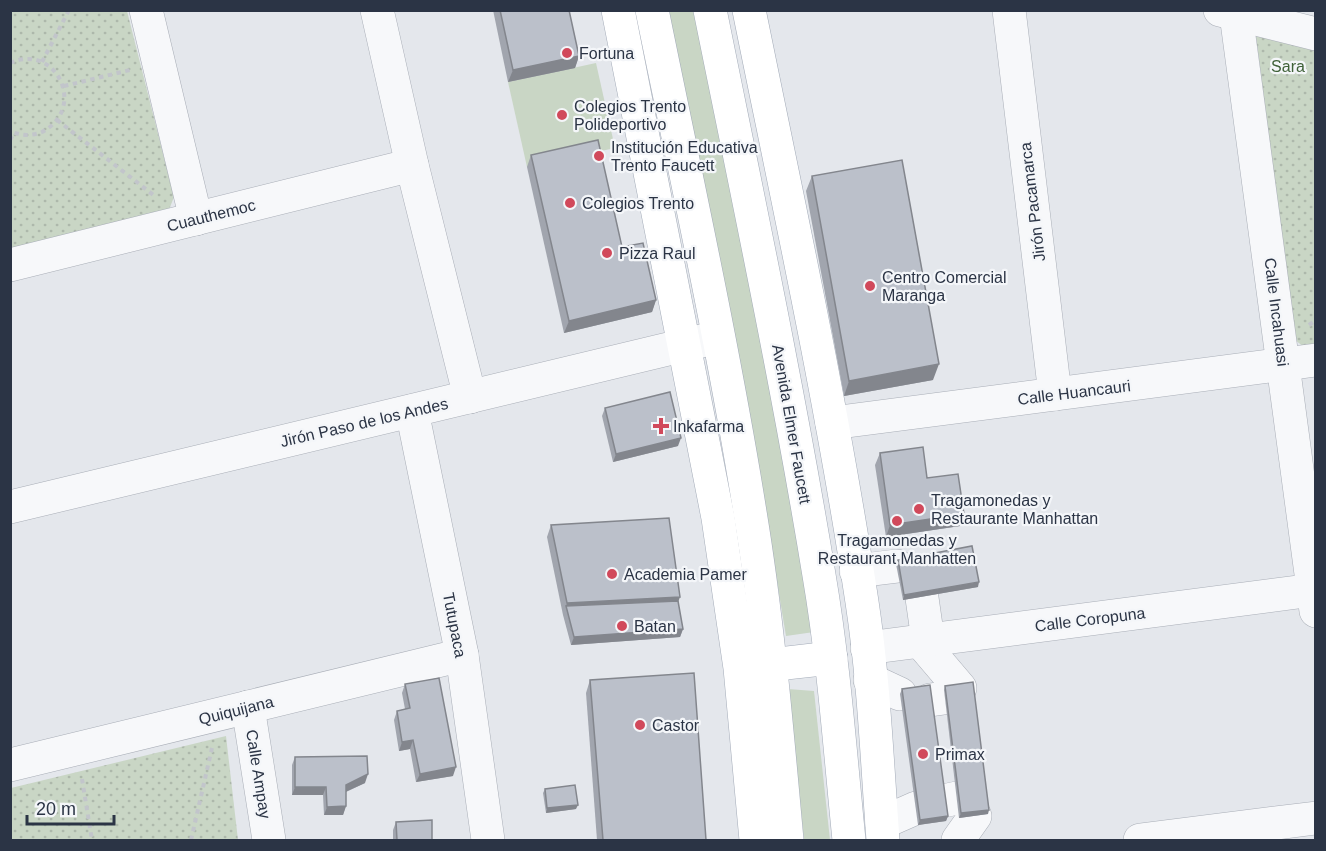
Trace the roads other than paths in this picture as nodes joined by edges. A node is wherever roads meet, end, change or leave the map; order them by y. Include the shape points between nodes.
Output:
1 (146, 10) edge
2 (377, 10) edge
3 (618, 10) edge
4 (652, 10) edge
5 (710, 10) edge
6 (749, 10) edge
7 (1009, 10) edge
8 (1228, 12) edge
9 (1316, 34) edge
10 (412, 165) junction
11 (196, 219) junction
12 (10, 265) edge
13 (718, 337) junction
14 (685, 346) junction
15 (1316, 360) edge
16 (1284, 364) junction
17 (1055, 394) junction
18 (470, 397) junction
19 (412, 411) junction
20 (832, 423) junction
21 (10, 507) edge
22 (897, 566) edge
23 (856, 571) junction
24 (819, 576) junction
25 (922, 597) edge
26 (1314, 601) edge
27 (924, 641) junction
28 (867, 648) junction
29 (462, 655) junction
30 (831, 658) junction
31 (756, 666) junction
32 (870, 680) junction
33 (234, 711) junction
34 (10, 765) edge
35 (950, 813) edge
36 (1316, 818) edge
37 (883, 832) edge
38 (269, 840) edge
39 (489, 840) edge
40 (756, 840) edge
41 (787, 840) edge
42 (849, 840) edge
43 (1140, 840) edge

1 - 11 street
2 - 10 street
3 - 14 main road
4 - 13 main road
5 - 24 main road, Avenida Elmer Faucett
6 - 20 main road
7 - 17 street, Jirón Pacamarca
8 - 9 street
8 - 16 street, Calle Incahuasi
10 - 11 street, Cuauthemoc
10 - 18 street
11 - 12 street, Cuauthemoc
13 - 14 street, Jirón Paso de los Andes
13 - 31 main road via 750,512
14 - 18 street, Jirón Paso de los Andes
14 - 31 main road via 718,518
15 - 16 street, Calle Huancauri
16 - 17 street, Calle Huancauri
16 - 26 street, Calle Incahuasi
17 - 20 street, Calle Huancauri
18 - 19 street, Jirón Paso de los Andes
19 - 21 street, Jirón Paso de los Andes
19 - 29 street, Tutupaca
20 - 23 main road
22 - 23 street
23 - 24 main road
23 - 28 main road
24 - 30 main road, Avenida Elmer Faucett
25 - 27 street
26 - 27 street, Calle Coropuna
27 - 28 street, Calle Coropuna
27 - 32 street via 934,695
28 - 32 main road
29 - 33 street, Quiquijana
29 - 39 street, Tutupaca
30 - 31 main road
30 - 42 main road, Avenida Elmer Faucett
31 - 40 main road
31 - 41 main road
32 - 37 main road
33 - 34 street, Quiquijana
33 - 38 street, Calle Ampay
35 - 37 street
36 - 43 street

